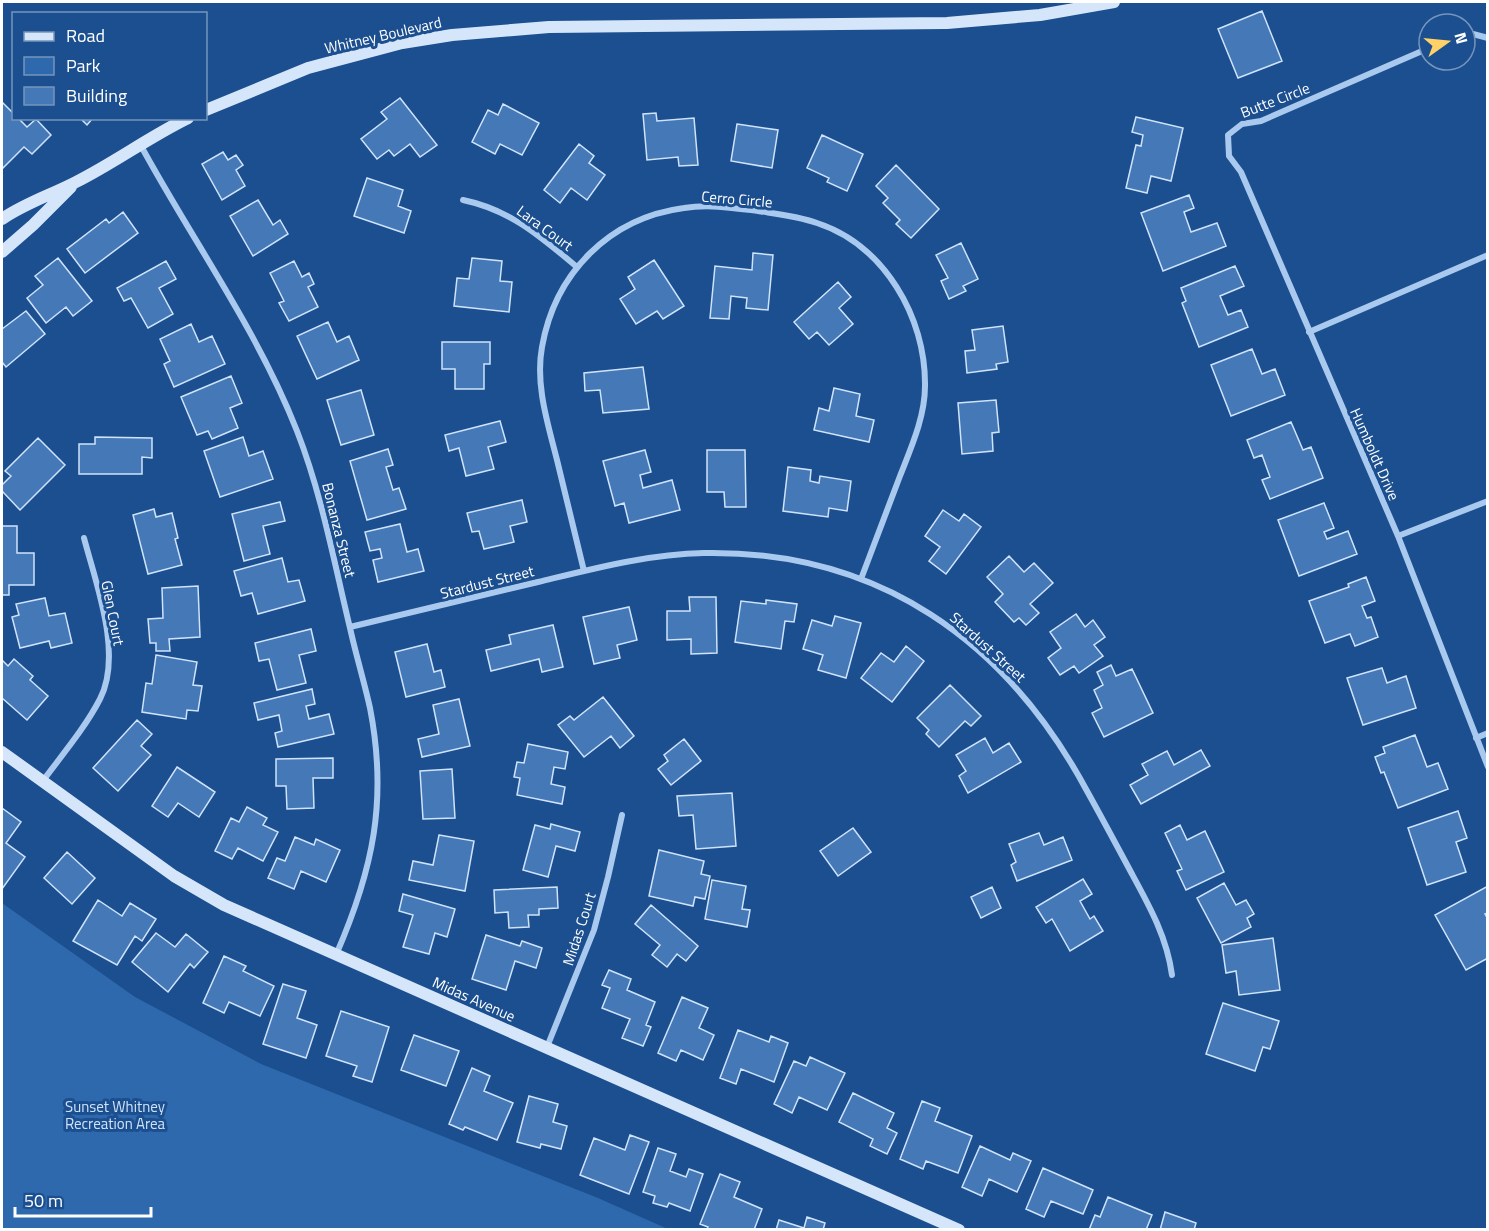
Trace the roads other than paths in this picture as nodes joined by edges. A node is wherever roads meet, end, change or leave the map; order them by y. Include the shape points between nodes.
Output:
1 (1114, 2) edge
2 (1417, 53) edge
3 (207, 110) edge
4 (184, 120) edge
5 (140, 144) junction
6 (76, 182) junction
7 (463, 200) dead end
8 (2, 219) edge
9 (2, 252) edge
10 (1488, 255) edge
11 (578, 267) junction
12 (1309, 332) junction
13 (1488, 501) edge
14 (1398, 537) junction
15 (84, 538) dead end
16 (584, 571) junction
17 (861, 579) junction
18 (350, 627) junction
19 (1488, 733) edge
20 (1476, 738) junction
21 (2, 752) edge
22 (1488, 767) edge
23 (42, 782) junction
24 (622, 815) dead end
25 (336, 955) junction
26 (1172, 975) dead end
27 (547, 1047) junction
28 (959, 1230) edge

1 - 3 street, Whitney Boulevard via 1040,15 948,23 549,27 452,35 402,43 308,68
2 - 12 street, Butte Circle via 1261,121 1242,124 1228,135 1229,156 1241,172
4 - 5 street
5 - 6 street
5 - 18 street, Bonanza Street via 249,329 289,413 314,480
6 - 8 street
6 - 9 street
7 - 11 street, Lara Court via 523,223
10 - 12 street
11 - 16 street, Cerro Circle via 561,292 549,322 540,377
11 - 17 street, Cerro Circle via 614,232 636,221 684,208 734,207 818,223 843,235 883,269 910,311 925,364 925,389 911,446
12 - 14 street, Humboldt Drive
13 - 14 street
14 - 20 street, Humboldt Drive
15 - 23 street, Glen Court via 107,631 107,678 90,716
16 - 17 street, Stardust Street via 658,557 751,554 827,566
16 - 18 street, Stardust Street
17 - 26 street, Stardust Street via 892,591 960,635 1041,716 1071,761 1156,919 1170,957
18 - 25 street, Bonanza Street via 375,739 378,808 372,853 359,899
19 - 20 street
20 - 22 street, Humboldt Drive
21 - 23 street, Midas Avenue
23 - 25 street, Midas Avenue via 174,876 224,906
24 - 27 street, Midas Court via 594,930
25 - 27 street, Midas Avenue
27 - 28 street, Midas Avenue

